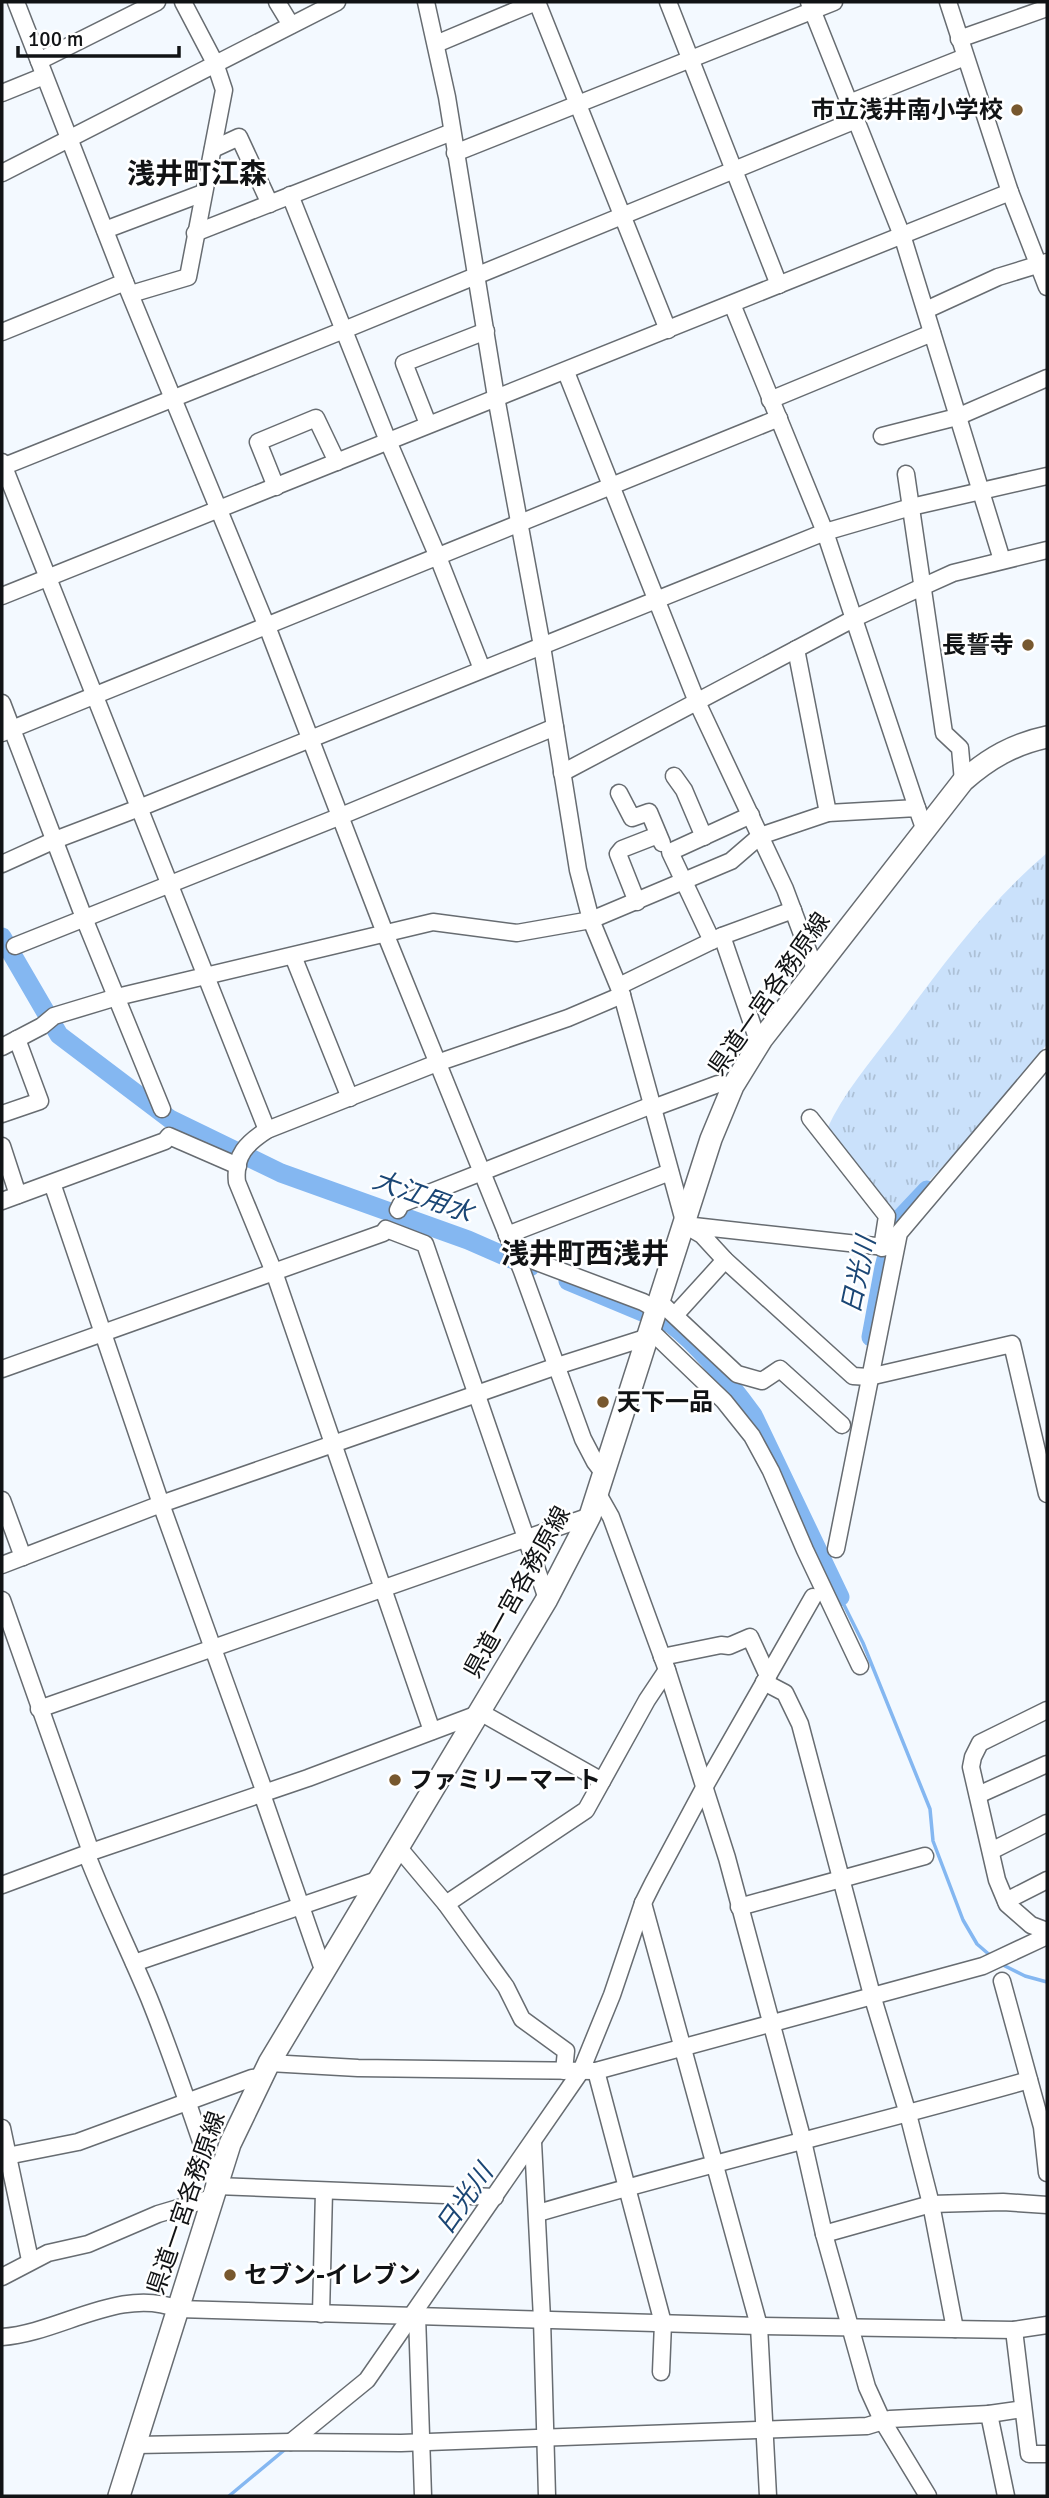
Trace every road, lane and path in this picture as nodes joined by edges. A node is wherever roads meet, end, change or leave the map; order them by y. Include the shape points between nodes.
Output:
1 (16, 2) edge
2 (157, 2) edge
3 (183, 2) edge
4 (277, 2) edge
5 (426, 2) edge
6 (537, 2) edge
7 (668, 2) edge
8 (834, 2) edge
9 (947, 2) edge
10 (333, 3) edge
11 (810, 6) edge
12 (1047, 8) edge
13 (291, 25) junction
14 (959, 39) junction
15 (436, 44) junction
16 (965, 57) junction
17 (691, 59) junction
18 (215, 63) junction
19 (42, 69) junction
20 (2, 93) edge
21 (849, 103) junction
22 (579, 104) junction
23 (856, 120) junction
24 (452, 132) junction
25 (69, 138) junction
26 (213, 149) junction
27 (455, 153) junction
28 (733, 170) junction
29 (2, 173) edge
30 (1010, 192) junction
31 (203, 193) junction
32 (290, 195) junction
33 (270, 204) junction
34 (623, 214) junction
35 (105, 230) junction
36 (195, 233) junction
37 (902, 235) junction
38 (1043, 262) edge
39 (477, 275) junction
40 (779, 285) junction
41 (1047, 287) edge
42 (128, 288) junction
43 (732, 304) junction
44 (926, 310) junction
45 (344, 330) junction
46 (668, 330) junction
47 (486, 331) junction
48 (2, 332) edge
49 (932, 332) junction
50 (566, 372) junction
51 (1047, 377) edge
52 (174, 397) junction
53 (496, 397) junction
54 (771, 400) junction
55 (957, 416) junction
56 (779, 418) junction
57 (428, 424) junction
58 (882, 436) dead end
59 (388, 441) junction
60 (337, 462) junction
61 (2, 465) edge
62 (906, 474) dead end
63 (1047, 475) edge
64 (611, 485) junction
65 (276, 487) junction
66 (979, 491) junction
67 (911, 507) junction
68 (218, 511) junction
69 (519, 523) junction
70 (825, 531) junction
71 (1047, 550) edge
72 (439, 556) junction
73 (1002, 561) junction
74 (48, 577) junction
75 (922, 587) junction
76 (2, 596) edge
77 (656, 598) junction
78 (855, 618) junction
79 (266, 626) junction
80 (542, 646) junction
81 (796, 649) junction
82 (482, 669) junction
83 (94, 695) junction
84 (697, 702) junction
85 (2, 703) edge
86 (555, 727) junction
87 (7, 731) edge
88 (1047, 737) edge
89 (311, 739) junction
90 (562, 773) junction
91 (674, 776) dead end
92 (963, 781) junction
93 (619, 793) dead end
94 (139, 808) junction
95 (828, 813) junction
96 (751, 815) junction
97 (341, 816) junction
98 (921, 818) junction
99 (658, 835) junction
100 (760, 836) junction
101 (704, 837) junction
102 (54, 840) junction
103 (671, 855) junction
104 (2, 864) edge
105 (682, 882) junction
106 (169, 885) junction
107 (637, 902) junction
108 (793, 910) junction
109 (85, 918) junction
110 (591, 920) junction
111 (385, 933) junction
112 (717, 938) junction
113 (15, 946) dead end
114 (293, 956) junction
115 (815, 969) junction
116 (205, 975) junction
117 (620, 990) junction
118 (117, 997) junction
119 (17, 1039) junction
120 (759, 1044) junction
121 (2, 1047) edge
122 (1047, 1058) edge
123 (437, 1063) junction
124 (733, 1086) junction
125 (350, 1098) junction
126 (653, 1108) junction
127 (162, 1109) dead end
128 (2, 1114) edge
129 (810, 1118) dead end
130 (267, 1130) junction
131 (2, 1146) edge
132 (240, 1161) junction
133 (670, 1171) junction
134 (481, 1172) junction
135 (52, 1183) junction
136 (18, 1195) junction
137 (2, 1201) edge
138 (398, 1210) dead end
139 (685, 1225) junction
140 (506, 1235) junction
141 (888, 1248) junction
142 (513, 1253) junction
143 (725, 1260) junction
144 (274, 1272) junction
145 (657, 1319) junction
146 (103, 1333) junction
147 (557, 1366) junction
148 (2, 1369) edge
149 (869, 1377) junction
150 (476, 1395) junction
151 (842, 1425) dead end
152 (1040, 1425) edge
153 (333, 1445) junction
154 (601, 1484) junction
155 (1047, 1494) edge
156 (2, 1500) edge
157 (161, 1504) junction
158 (590, 1516) junction
159 (526, 1539) junction
160 (836, 1549) dead end
161 (23, 1557) junction
162 (2, 1565) edge
163 (382, 1590) junction
164 (813, 1597) dead end
165 (2, 1600) edge
166 (548, 1600) junction
167 (213, 1650) junction
168 (664, 1664) junction
169 (860, 1666) dead end
170 (766, 1679) junction
171 (39, 1709) junction
172 (1047, 1710) edge
173 (478, 1714) junction
174 (432, 1731) junction
175 (1047, 1764) edge
176 (602, 1781) junction
177 (705, 1786) junction
178 (264, 1793) junction
179 (978, 1795) junction
180 (1047, 1824) edge
181 (399, 1849) junction
182 (991, 1851) junction
183 (89, 1854) junction
184 (925, 1856) dead end
185 (842, 1877) junction
186 (380, 1879) junction
187 (1047, 1880) edge
188 (2, 1885) edge
189 (1006, 1901) junction
190 (643, 1903) junction
191 (446, 1904) junction
192 (302, 1905) junction
193 (739, 1907) junction
194 (1047, 1934) edge
195 (134, 1963) junction
196 (326, 1970) junction
197 (1002, 1981) dead end
198 (872, 1995) junction
199 (770, 2025) junction
200 (682, 2047) junction
201 (265, 2070) junction
202 (564, 2071) junction
203 (589, 2071) junction
204 (1029, 2080) junction
205 (187, 2101) junction
206 (908, 2114) junction
207 (1044, 2121) edge
208 (2, 2128) edge
209 (803, 2141) junction
210 (533, 2142) junction
211 (4, 2156) edge
212 (715, 2163) junction
213 (1047, 2173) edge
214 (627, 2187) junction
215 (324, 2191) junction
216 (214, 2192) junction
217 (495, 2197) junction
218 (931, 2204) junction
219 (1047, 2204) edge
220 (538, 2213) junction
221 (824, 2234) junction
222 (30, 2260) junction
223 (2, 2277) edge
224 (178, 2308) junction
225 (321, 2314) junction
226 (414, 2315) junction
227 (542, 2319) junction
228 (663, 2323) junction
229 (1047, 2325) edge
230 (759, 2326) junction
231 (850, 2327) junction
232 (955, 2329) junction
233 (1014, 2330) junction
234 (2, 2337) edge
235 (661, 2372) dead end
236 (1023, 2409) junction
237 (989, 2414) junction
238 (882, 2420) junction
239 (763, 2429) junction
240 (546, 2438) junction
241 (291, 2442) junction
242 (422, 2442) junction
243 (136, 2445) junction
244 (1047, 2454) edge
245 (120, 2496) edge
246 (423, 2496) edge
247 (547, 2496) edge
248 (768, 2496) edge
249 (928, 2496) edge
250 (1006, 2496) edge

1 - 19 street
2 - 19 street
3 - 18 street
4 - 13 street
5 - 15 street
6 - 15 street
6 - 22 street
7 - 17 street
8 - 11 street
9 - 14 street
10 - 13 street
11 - 17 street
11 - 21 street
12 - 14 street
13 - 18 street
14 - 16 street
15 - 24 street
16 - 21 street
16 - 30 street
17 - 22 street
17 - 28 street
18 - 25 street
18 - 26 street via 224,90
19 - 20 street
19 - 25 street
21 - 23 street
22 - 27 street
22 - 34 street
23 - 28 street
23 - 37 street
24 - 27 street
24 - 32 street
25 - 29 street
25 - 35 street
26 - 31 street
26 - 33 street via 239,137
27 - 39 street
28 - 34 street
28 - 40 street
30 - 37 street
30 - 38 street
31 - 35 street
31 - 36 street
32 - 33 street
32 - 45 street
33 - 36 street
34 - 39 street
34 - 46 street
35 - 42 street
36 - 42 street via 188,277
37 - 40 street
37 - 44 street
38 - 41 street
38 - 44 street
39 - 45 street
39 - 47 street
40 - 43 street
42 - 48 street
42 - 52 street
43 - 46 street
43 - 54 street
44 - 49 street
45 - 52 street
45 - 59 street
46 - 50 street
47 - 53 street
47 - 57 street via 404,363
49 - 54 street
49 - 55 street
50 - 53 street
50 - 64 street
51 - 55 street
52 - 61 street
52 - 68 street
53 - 57 street
53 - 69 street
54 - 56 street
55 - 58 street
55 - 66 street
56 - 64 street
56 - 70 street
57 - 59 street
59 - 60 street
59 - 72 street
60 - 65 street
60 - 65 street via 316,418 258,442
61 - 74 street
62 - 67 street
63 - 66 street
64 - 69 street
64 - 77 street
65 - 68 street
66 - 67 street
66 - 73 street
67 - 70 street
67 - 75 street
68 - 74 street
68 - 79 street
69 - 72 street
69 - 80 street
70 - 77 street
70 - 78 street
71 - 73 street
72 - 79 street
72 - 82 street
73 - 75 street via 953,573
74 - 76 street
74 - 83 street
75 - 78 street
75 - 92 street via 944,733 960,748
77 - 80 street
77 - 84 street
78 - 81 street
78 - 98 street
79 - 83 street
79 - 89 street
80 - 82 street
80 - 86 street
81 - 84 street
81 - 95 street
82 - 89 street
83 - 87 street
83 - 94 street
84 - 90 street
84 - 96 street
85 - 87 street
86 - 90 street
86 - 97 street
87 - 102 street
88 - 92 main road, 県道一宮各務原線 via 995,755
89 - 94 street
89 - 97 street
90 - 110 street
91 - 101 street
92 - 98 main road, 県道一宮各務原線
93 - 99 street via 632,818 649,812
94 - 102 street
94 - 106 street
95 - 98 street
95 - 100 street
96 - 100 street
96 - 101 street
97 - 106 street
97 - 111 street
98 - 115 main road, 県道一宮各務原線
99 - 103 street
99 - 107 street via 618,854
100 - 105 street via 731,861
100 - 108 street
101 - 103 street
102 - 104 street
102 - 109 street
103 - 105 street
105 - 107 street
105 - 112 street
106 - 109 street
106 - 116 street
107 - 110 street
108 - 112 street
108 - 115 street
109 - 113 street
109 - 118 street
110 - 111 street via 517,933 433,922
110 - 117 street
111 - 114 street
111 - 123 street
112 - 117 street
112 - 120 street
114 - 116 street
114 - 125 street
115 - 120 main road, 県道一宮各務原線
116 - 118 street
116 - 130 street
117 - 123 street via 568,1018
117 - 126 street
118 - 119 street via 48,1021
118 - 127 street
119 - 121 street
119 - 128 street via 40,1101
120 - 124 main road, 県道一宮各務原線
122 - 141 street
123 - 125 street
123 - 134 street
124 - 126 street via 718,1084
124 - 139 main road, 県道一宮各務原線
125 - 130 street
126 - 133 street
126 - 134 street
129 - 141 street via 887,1216
130 - 132 street via 248,1142
131 - 136 street
132 - 135 street via 169,1136
132 - 144 street via 237,1182
133 - 139 street
133 - 140 street
134 - 138 street via 401,1204
134 - 140 street
135 - 136 street
135 - 146 street
136 - 137 street
139 - 141 street
139 - 143 street via 702,1235
139 - 145 main road, 県道一宮各務原線
140 - 142 street
141 - 149 street
142 - 145 street via 643,1302
142 - 147 street
143 - 145 street
143 - 149 street via 853,1376
144 - 146 street
144 - 150 street via 386,1229 425,1244
144 - 153 street
145 - 147 street
145 - 151 street via 737,1374 762,1381 780,1369
145 - 154 main road, 県道一宮各務原線
145 - 169 street via 752,1436
146 - 148 street
146 - 157 street
147 - 150 street
147 - 154 street
149 - 152 street via 1013,1344
149 - 160 street
150 - 153 street
150 - 159 street
152 - 155 street
153 - 157 street
153 - 163 street
154 - 158 main road, 県道一宮各務原線
154 - 168 street
156 - 161 street
157 - 161 street
157 - 167 street
158 - 159 street
158 - 166 main road, 県道一宮各務原線
159 - 163 street
159 - 166 street
161 - 162 street
163 - 167 street
163 - 174 street
164 - 170 street
165 - 171 street
166 - 173 main road, 県道一宮各務原線
167 - 171 street
167 - 178 street
168 - 170 street via 750,1637
168 - 176 street
168 - 177 street
170 - 177 street
170 - 185 street via 785,1693 800,1724
171 - 183 street
172 - 179 street via 980,1743 971,1767
173 - 174 street
173 - 176 street
173 - 181 main road, 県道一宮各務原線
174 - 178 street
175 - 179 street
176 - 191 street via 586,1810
177 - 190 street
177 - 193 street
178 - 183 street
178 - 192 street
179 - 182 street
180 - 182 street
181 - 186 main road, 県道一宮各務原線
181 - 191 street
182 - 189 street
183 - 188 street
183 - 195 street
184 - 185 street
185 - 193 street
185 - 198 street
186 - 192 street
186 - 196 main road, 県道一宮各務原線
187 - 189 street
189 - 194 street
190 - 200 street
190 - 203 street
191 - 202 street via 506,1987 522,2019 566,2051
192 - 195 street
192 - 196 street
193 - 199 street
194 - 198 street via 988,1963
195 - 205 street
196 - 201 main road, 県道一宮各務原線
197 - 204 street
198 - 199 street
198 - 206 street
199 - 200 street
199 - 209 street
200 - 203 street
200 - 212 street
201 - 202 street
201 - 205 street
201 - 216 main road, 県道一宮各務原線 via 230,2144
202 - 203 street
203 - 210 street
203 - 214 street
204 - 206 street
204 - 207 street
205 - 211 street via 78,2142
205 - 216 street
206 - 209 street
206 - 218 street
207 - 213 street
208 - 211 street
209 - 212 street
209 - 221 street
210 - 217 street
210 - 220 street
211 - 222 street
212 - 214 street
212 - 230 street
214 - 220 street
214 - 228 street
215 - 216 street
215 - 217 street
215 - 225 street
216 - 222 street via 88,2244
216 - 224 main road, 県道一宮各務原線
217 - 226 street
218 - 219 street
218 - 221 street
218 - 232 street
220 - 227 street
221 - 231 street
222 - 223 street
224 - 225 street
224 - 234 street via 139,2302
224 - 243 main road, 県道一宮各務原線
225 - 226 street
226 - 227 street
226 - 241 street via 367,2380
226 - 242 street
227 - 228 street
227 - 240 street
228 - 230 street
228 - 235 street
229 - 233 street
230 - 231 street
230 - 239 street
231 - 232 street
231 - 238 street
232 - 233 street
233 - 236 street
236 - 237 street
236 - 244 street via 1029,2454
237 - 238 street
237 - 250 street
238 - 239 street via 867,2426
238 - 249 street
239 - 240 street
239 - 248 street
240 - 242 street
240 - 247 street
241 - 242 street
241 - 243 street
242 - 246 street
243 - 245 main road, 県道一宮各務原線

